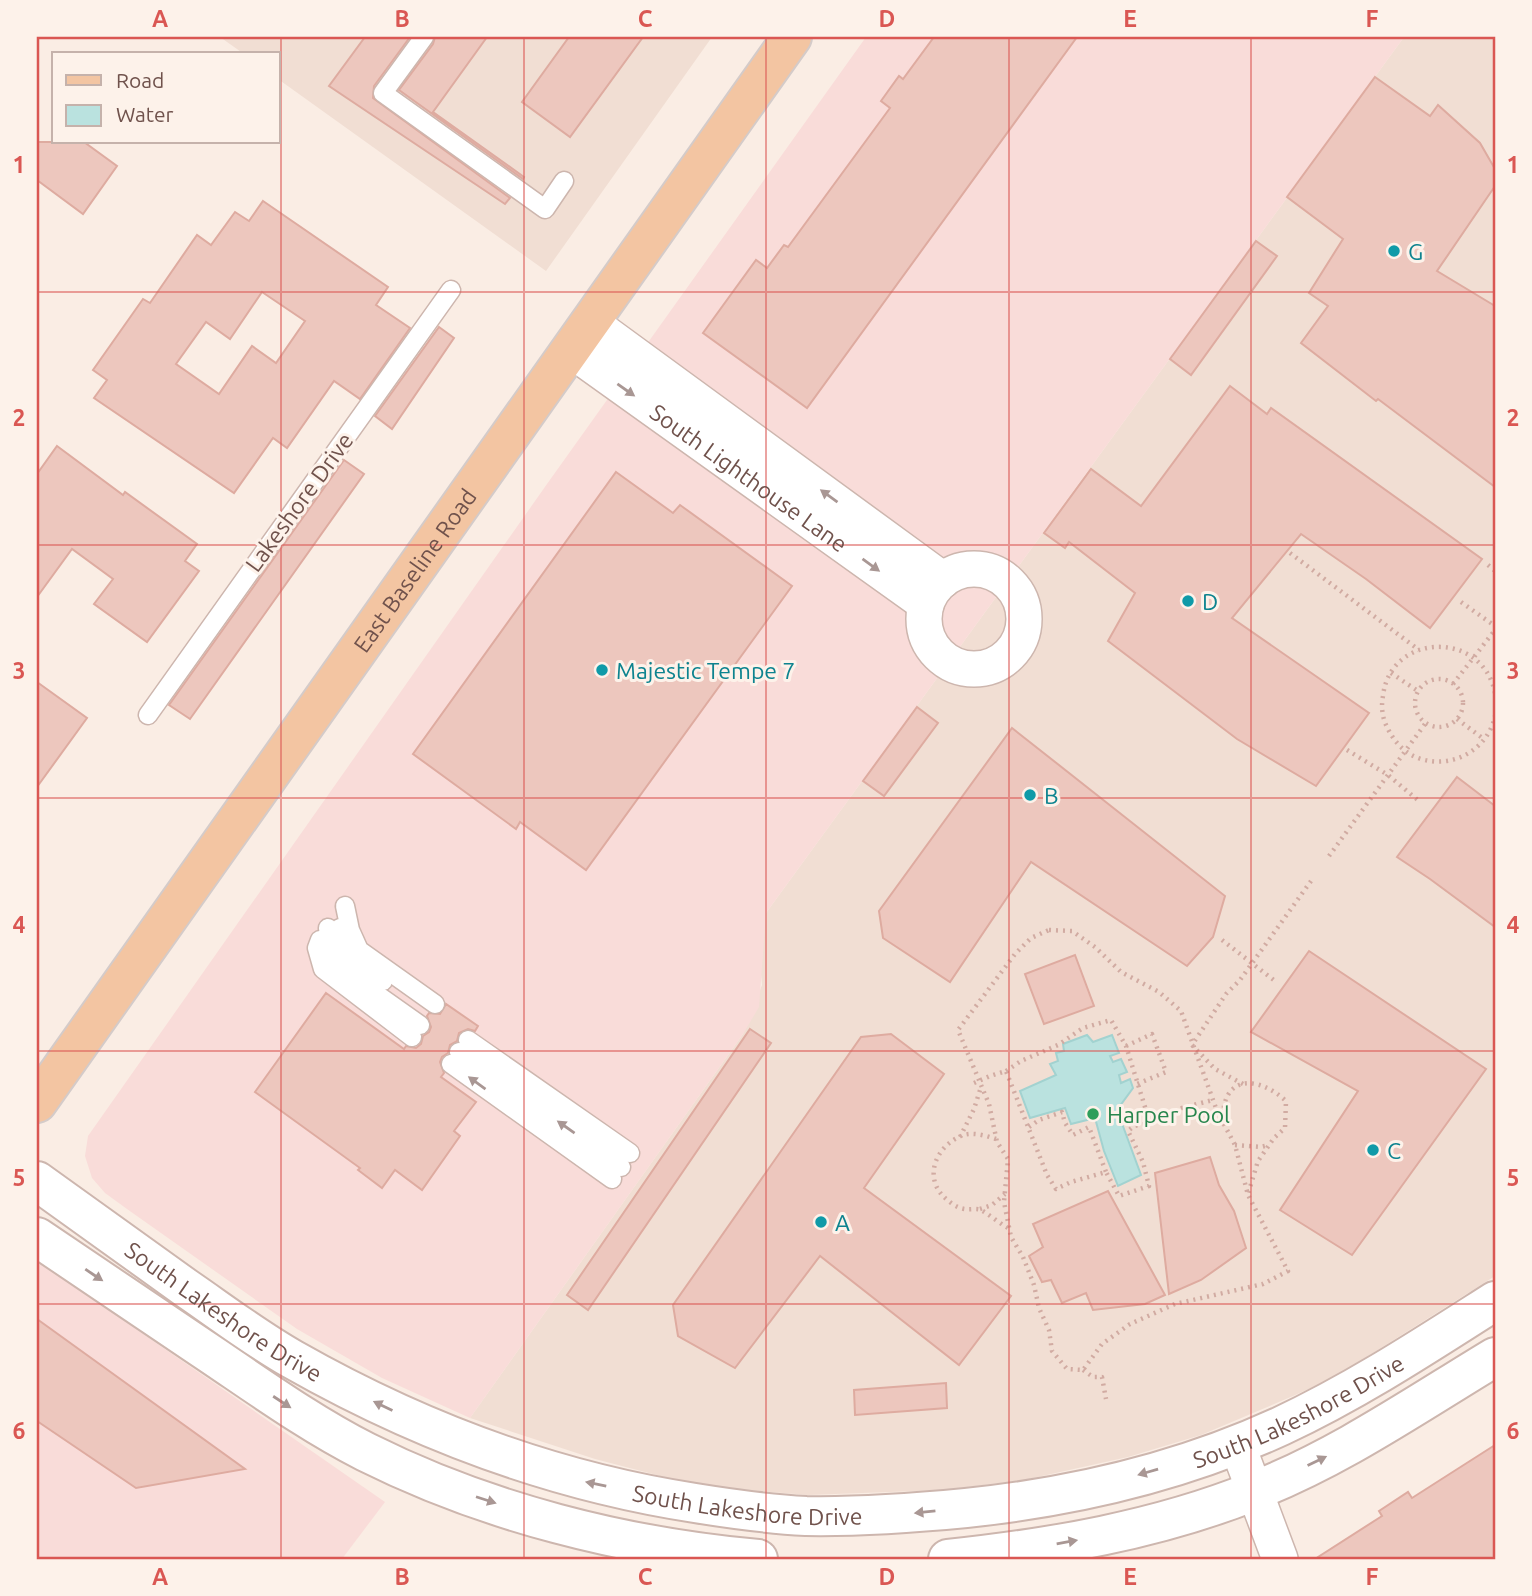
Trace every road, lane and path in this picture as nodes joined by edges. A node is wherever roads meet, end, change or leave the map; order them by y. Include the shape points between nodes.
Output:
1 (424, 37) edge
2 (792, 37) edge
3 (564, 181) dead end
4 (451, 290) dead end
5 (580, 336) junction
6 (1290, 553) dead end
7 (1488, 565) dead end
8 (1495, 571) edge
9 (935, 592) dead end
10 (1461, 602) dead end
11 (1495, 628) edge
12 (1419, 650) junction
13 (1474, 658) junction
14 (1391, 673) junction
15 (1453, 684) junction
16 (1418, 691) junction
17 (1495, 694) edge
18 (148, 715) dead end
19 (1495, 716) edge
20 (1457, 719) junction
21 (1426, 724) junction
22 (1485, 740) junction
23 (1347, 750) dead end
24 (1405, 752) junction
25 (1388, 775) junction
26 (1419, 801) dead end
27 (1329, 856) dead end
28 (1311, 881) dead end
29 (332, 923) joint
30 (1222, 940) dead end
31 (1251, 963) junction
32 (1275, 981) dead end
33 (1192, 1045) junction
34 (1125, 1046) junction
35 (463, 1047) joint
36 (1006, 1071) junction
37 (976, 1082) junction
38 (1138, 1084) junction
39 (1243, 1084) junction
40 (981, 1087) junction
41 (1213, 1100) junction
42 (37, 1102) edge
43 (1150, 1123) junction
44 (1223, 1123) junction
45 (1029, 1127) junction
46 (960, 1138) junction
47 (996, 1139) junction
48 (1271, 1144) junction
49 (1235, 1145) junction
50 (1105, 1172) junction
51 (37, 1181) edge
52 (1005, 1194) junction
53 (1248, 1195) junction
54 (979, 1209) junction
55 (1009, 1228) junction
56 (37, 1237) edge
57 (1495, 1301) edge
58 (1495, 1357) edge
59 (1083, 1370) junction
60 (1106, 1399) dead end
61 (1237, 1444) junction
62 (1256, 1491) junction
63 (663, 1498) junction
64 (655, 1544) junction
65 (758, 1559) edge
66 (948, 1559) edge
67 (1280, 1559) edge

1 - 3 lane via 383,93 545,209
2 - 5 main road, East Baseline Road
4 - 18 lane, Lakeshore Drive
5 - 9 street, South Lighthouse Lane
5 - 42 main road, East Baseline Road
6 - 12 path
7 - 8 path
10 - 11 path
11 - 13 path
12 - 13 path via 1447,646
12 - 14 path
13 - 15 path
13 - 17 path via 1489,675
14 - 16 path
14 - 24 path via 1381,706 1393,739
15 - 16 path via 1438,679
15 - 20 path via 1463,705
16 - 21 path via 1414,706
19 - 22 path
20 - 21 path via 1439,728
20 - 22 path
21 - 24 path
22 - 24 path via 1461,758 1447,761 1433,762
23 - 25 path
24 - 25 path
25 - 26 path
25 - 27 path
28 - 31 path
29 - 29 lane via 317,948 323,969 424,1020 347,956
30 - 31 path
31 - 32 path
31 - 33 path
33 - 37 path via 1181,1011 1159,992 1121,972 1072,931 1049,930 1031,937 1014,954 958,1030
33 - 39 path via 1215,1069
33 - 41 path
34 - 36 path via 1111,1020 1083,1028
34 - 38 path
34 - 38 path via 1152,1034 1167,1072
35 -> 35 lane via 625,1161
36 - 37 path
36 - 45 path
37 - 40 path
38 - 43 path
39 - 44 path via 1223,1101
39 - 48 path via 1255,1082 1273,1089 1286,1101 1285,1128
40 - 46 path
40 - 47 path
41 - 43 path
41 - 44 path
43 - 50 path via 1128,1131 1149,1186 1119,1196
44 - 49 path
45 - 50 path via 1046,1175 1056,1189
45 - 50 path via 1062,1112 1073,1135 1088,1127
46 - 47 path
46 - 54 path via 944,1146 936,1157 934,1181 952,1204
47 - 52 path via 1009,1159
48 - 49 path
48 - 53 path via 1258,1161
49 - 53 path
63 -> 51 street, South Lakeshore Drive via 583,1481 436,1432 332,1381 248,1332
52 - 54 path
52 - 55 path
53 - 59 path via 1288,1271 1262,1284 1175,1304 1130,1324 1102,1344
54 - 55 path
55 - 59 path via 1034,1285 1052,1351 1068,1369
56 -> 64 street, South Lakeshore Drive via 279,1401 366,1452 533,1516
57 - 61 street, South Lakeshore Drive via 1347,1392
62 -> 58 street, South Lakeshore Drive via 1328,1456
59 - 60 path via 1102,1377
61 - 62 street
61 -> 63 street, South Lakeshore Drive via 1112,1483 1043,1498 925,1512 803,1516
66 -> 62 street, South Lakeshore Drive via 1145,1526
62 - 67 street
63 - 64 street
64 - 65 street, South Lakeshore Drive

